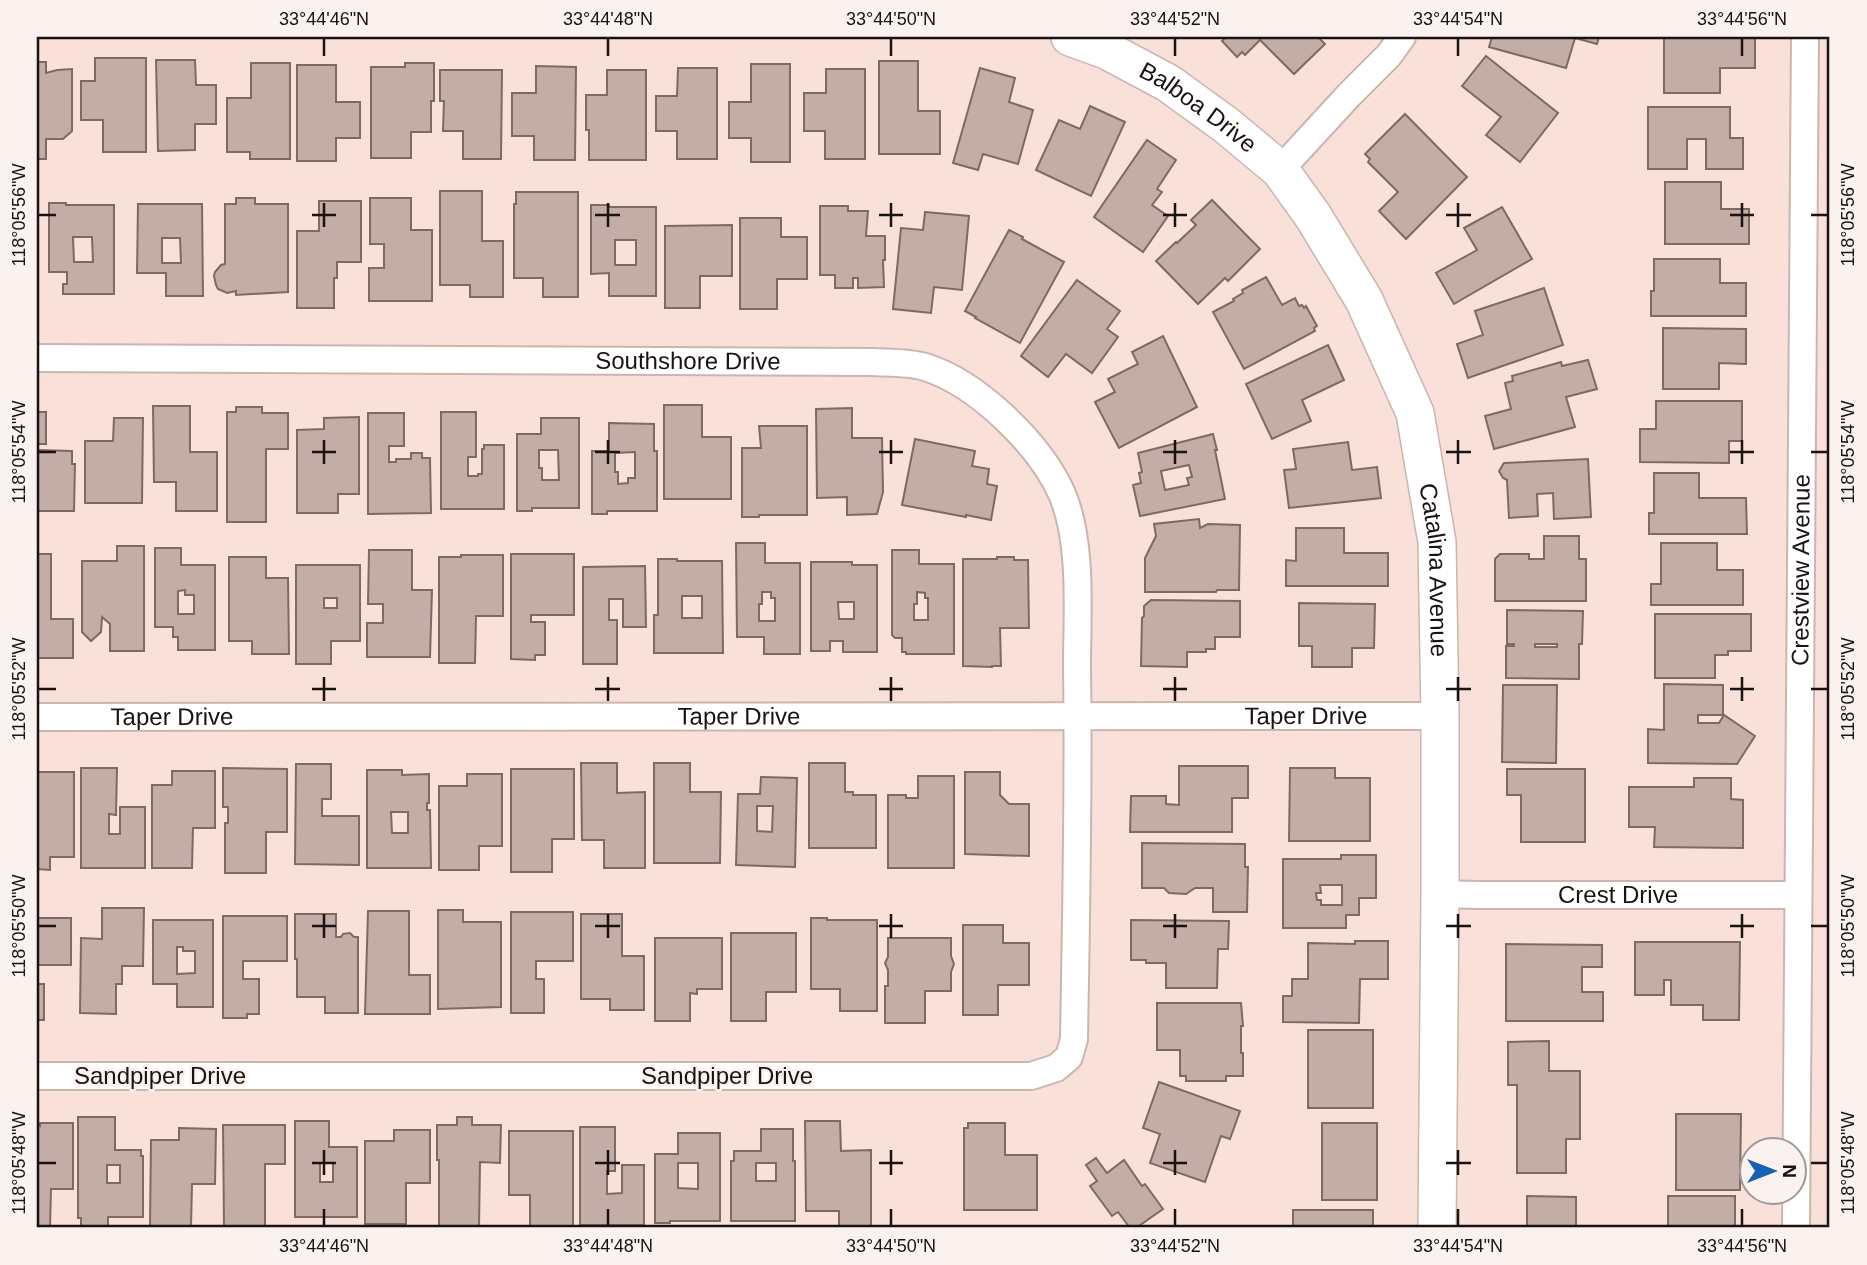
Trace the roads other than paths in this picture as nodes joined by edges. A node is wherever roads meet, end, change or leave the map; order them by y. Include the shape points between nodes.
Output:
1 (1070, 37) edge
2 (1402, 37) edge
3 (1805, 37) edge
4 (1280, 170) junction
5 (37, 358) edge
6 (1078, 716) junction
7 (1440, 716) junction
8 (37, 717) edge
9 (1440, 894) junction
10 (1798, 895) junction
11 (37, 1076) edge
12 (1437, 1228) edge
13 (1796, 1228) edge

1 - 4 street, Balboa Drive via 1168,83
2 - 4 street
3 - 10 street, Crestview Avenue
4 - 7 street, Catalina Avenue via 1364,300 1415,413 1437,542
5 - 6 street, Southshore Drive via 872,362 923,366 956,380 989,402 1040,457 1062,494 1073,534
6 - 7 street, Taper Drive
6 - 8 street, Taper Drive
6 - 11 street, Sandpiper Drive via 1074,1038 1069,1057 1056,1068 1031,1076
7 - 9 street, Catalina Avenue
9 - 10 street, Crest Drive
9 - 12 street, Catalina Avenue
10 - 13 street, Crestview Avenue

